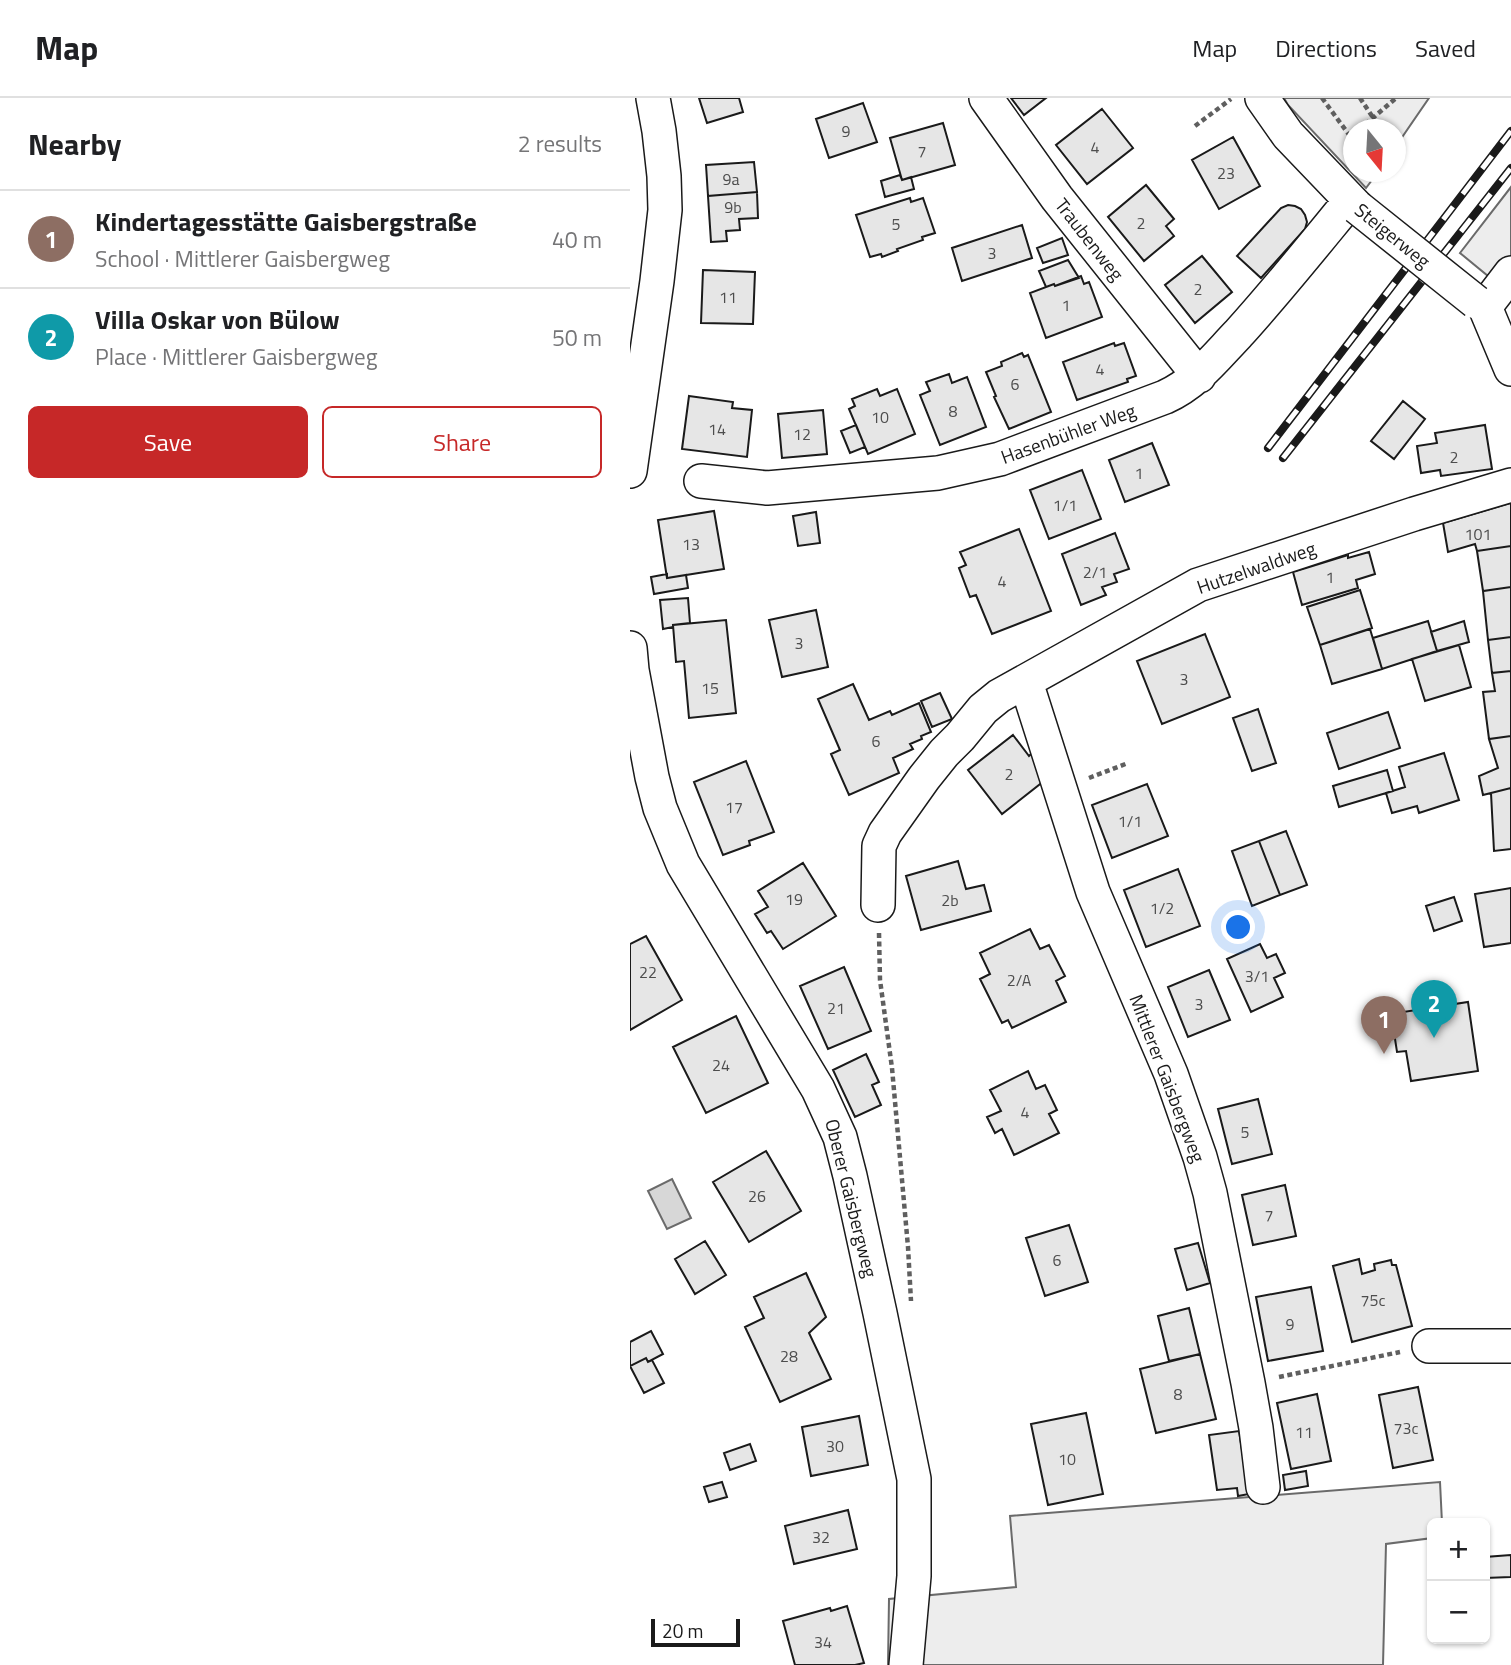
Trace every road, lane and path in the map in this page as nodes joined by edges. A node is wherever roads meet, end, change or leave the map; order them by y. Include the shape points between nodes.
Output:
1 (653, 98) edge
2 (986, 98) edge
3 (1232, 98) edge
4 (1262, 98) edge
5 (1322, 98) edge
6 (1360, 98) edge
7 (1396, 98) edge
8 (1374, 119) joint
9 (1195, 126) dead end
10 (1343, 126) edge
11 (1354, 204) junction
12 (1511, 273) edge
13 (1480, 304) junction
14 (1511, 327) edge
15 (1511, 369) edge
16 (1199, 376) junction
17 (630, 471) edge
18 (701, 481) dead end
19 (1511, 485) edge
20 (630, 648) edge
21 (1026, 682) junction
22 (1128, 763) dead end
23 (1059, 789) junction
24 (878, 905) joint
25 (911, 1302) dead end
26 (1429, 1346) joint
27 (1511, 1346) edge
28 (1248, 1383) junction
29 (1263, 1487) dead end
30 (906, 1665) edge

1 - 17 street via 665,209
2 - 16 street, Traubenweg via 1057,198
3 - 9 path
4 - 11 street, Steigerweg via 1289,135
5 - 10 path
6 - 8 path
7 - 8 path
11 - 13 street, Steigerweg, bridge
11 - 16 street, Hasenbühler Weg
12 - 13 street
13 - 14 street, Steigerweg
13 - 15 street
16 - 18 street, Hasenbühler Weg via 1165,397 1000,459 938,473 767,488
19 - 21 street, Hutzelwaldweg via 1198,585
20 - 30 street, Oberer Gaisbergweg via 652,777 683,864 818,1088 840,1138 914,1479 914,1576
21 - 23 street, Mittlerer Gaisbergweg
21 - 24 street, Hutzelwaldweg via 983,709 885,833 879,846
22 - 23 path
23 - 28 street, Mittlerer Gaisbergweg via 1093,892 1171,1074 1200,1157
24 - 25 path via 880,981
26 - 27 street
26 - 28 path
28 - 29 street, Mittlerer Gaisbergweg

